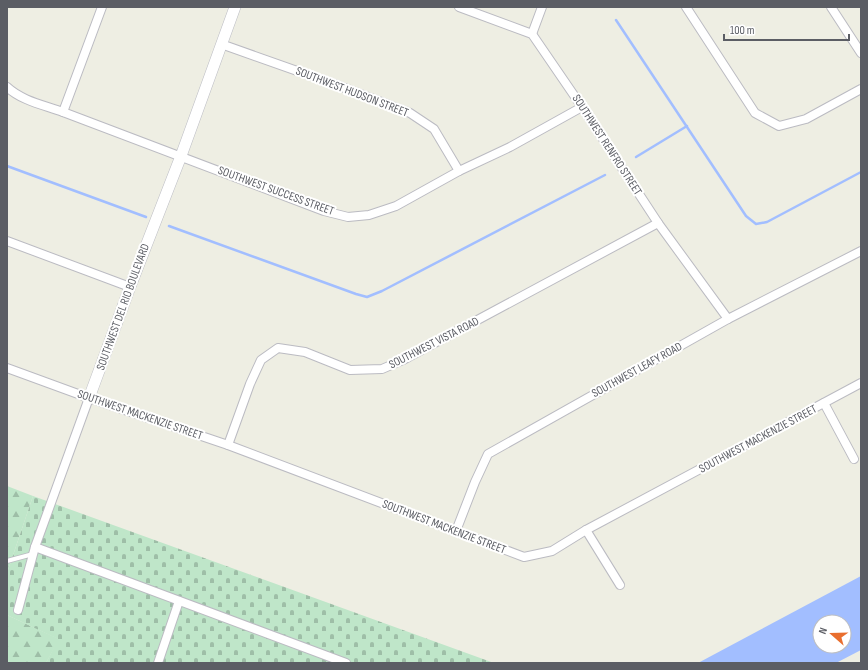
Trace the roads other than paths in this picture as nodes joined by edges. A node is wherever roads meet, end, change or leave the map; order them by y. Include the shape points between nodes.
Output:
1 (102, 7) edge
2 (235, 7) edge
3 (459, 7) edge
4 (542, 7) edge
5 (686, 7) edge
6 (831, 7) edge
7 (532, 34) junction
8 (221, 44) junction
9 (861, 53) edge
10 (7, 87) edge
11 (861, 89) edge
12 (582, 107) junction
13 (63, 112) junction
14 (180, 156) junction
15 (459, 171) junction
16 (658, 223) junction
17 (7, 241) edge
18 (861, 251) edge
19 (130, 287) junction
20 (728, 319) junction
21 (7, 368) edge
22 (861, 383) edge
23 (89, 398) junction
24 (824, 403) junction
25 (228, 445) junction
26 (854, 459) dead end
27 (586, 530) junction
28 (456, 531) junction
29 (34, 550) junction
30 (7, 561) edge
31 (620, 585) dead end
32 (179, 601) junction
33 (18, 610) dead end
34 (158, 663) edge
35 (346, 663) edge

1 - 13 street
2 - 8 street, SOUTHWEST DEL RIO BOULEVARD
3 - 7 street
4 - 7 street
5 - 11 street via 755,113 779,126 806,119
6 - 9 street
7 - 12 street, SOUTHWEST RENFRO STREET
8 - 14 street, SOUTHWEST DEL RIO BOULEVARD
8 - 15 street, SOUTHWEST HUDSON STREET via 410,113 434,129
10 - 13 street, SOUTHWEST SUCCESS STREET via 27,99
12 - 15 street, SOUTHWEST SUCCESS STREET via 510,147
12 - 16 street, SOUTHWEST RENFRO STREET
13 - 14 street, SOUTHWEST SUCCESS STREET
14 - 15 street, SOUTHWEST SUCCESS STREET via 324,211 348,217 369,215 396,206
14 - 19 street, SOUTHWEST DEL RIO BOULEVARD
16 - 20 street, SOUTHWEST RENFRO STREET
16 - 25 street, SOUTHWEST VISTA ROAD via 382,369 350,370 305,352 278,348 261,360
17 - 19 street
18 - 20 street, SOUTHWEST LEAFY ROAD
19 - 23 street, SOUTHWEST DEL RIO BOULEVARD
20 - 28 street, SOUTHWEST LEAFY ROAD via 488,454
21 - 23 street, SOUTHWEST MACKENZIE STREET
22 - 24 street, SOUTHWEST MACKENZIE STREET
23 - 25 street, SOUTHWEST MACKENZIE STREET
23 - 29 street, SOUTHWEST DEL RIO BOULEVARD
24 - 26 street
24 - 27 street, SOUTHWEST MACKENZIE STREET
25 - 28 street, SOUTHWEST MACKENZIE STREET
27 - 28 street, SOUTHWEST MACKENZIE STREET via 552,551 524,557
27 - 31 street
29 - 30 lane
29 - 32 street
29 - 33 street, SOUTHWEST DEL RIO BOULEVARD
32 - 34 street
32 - 35 street

